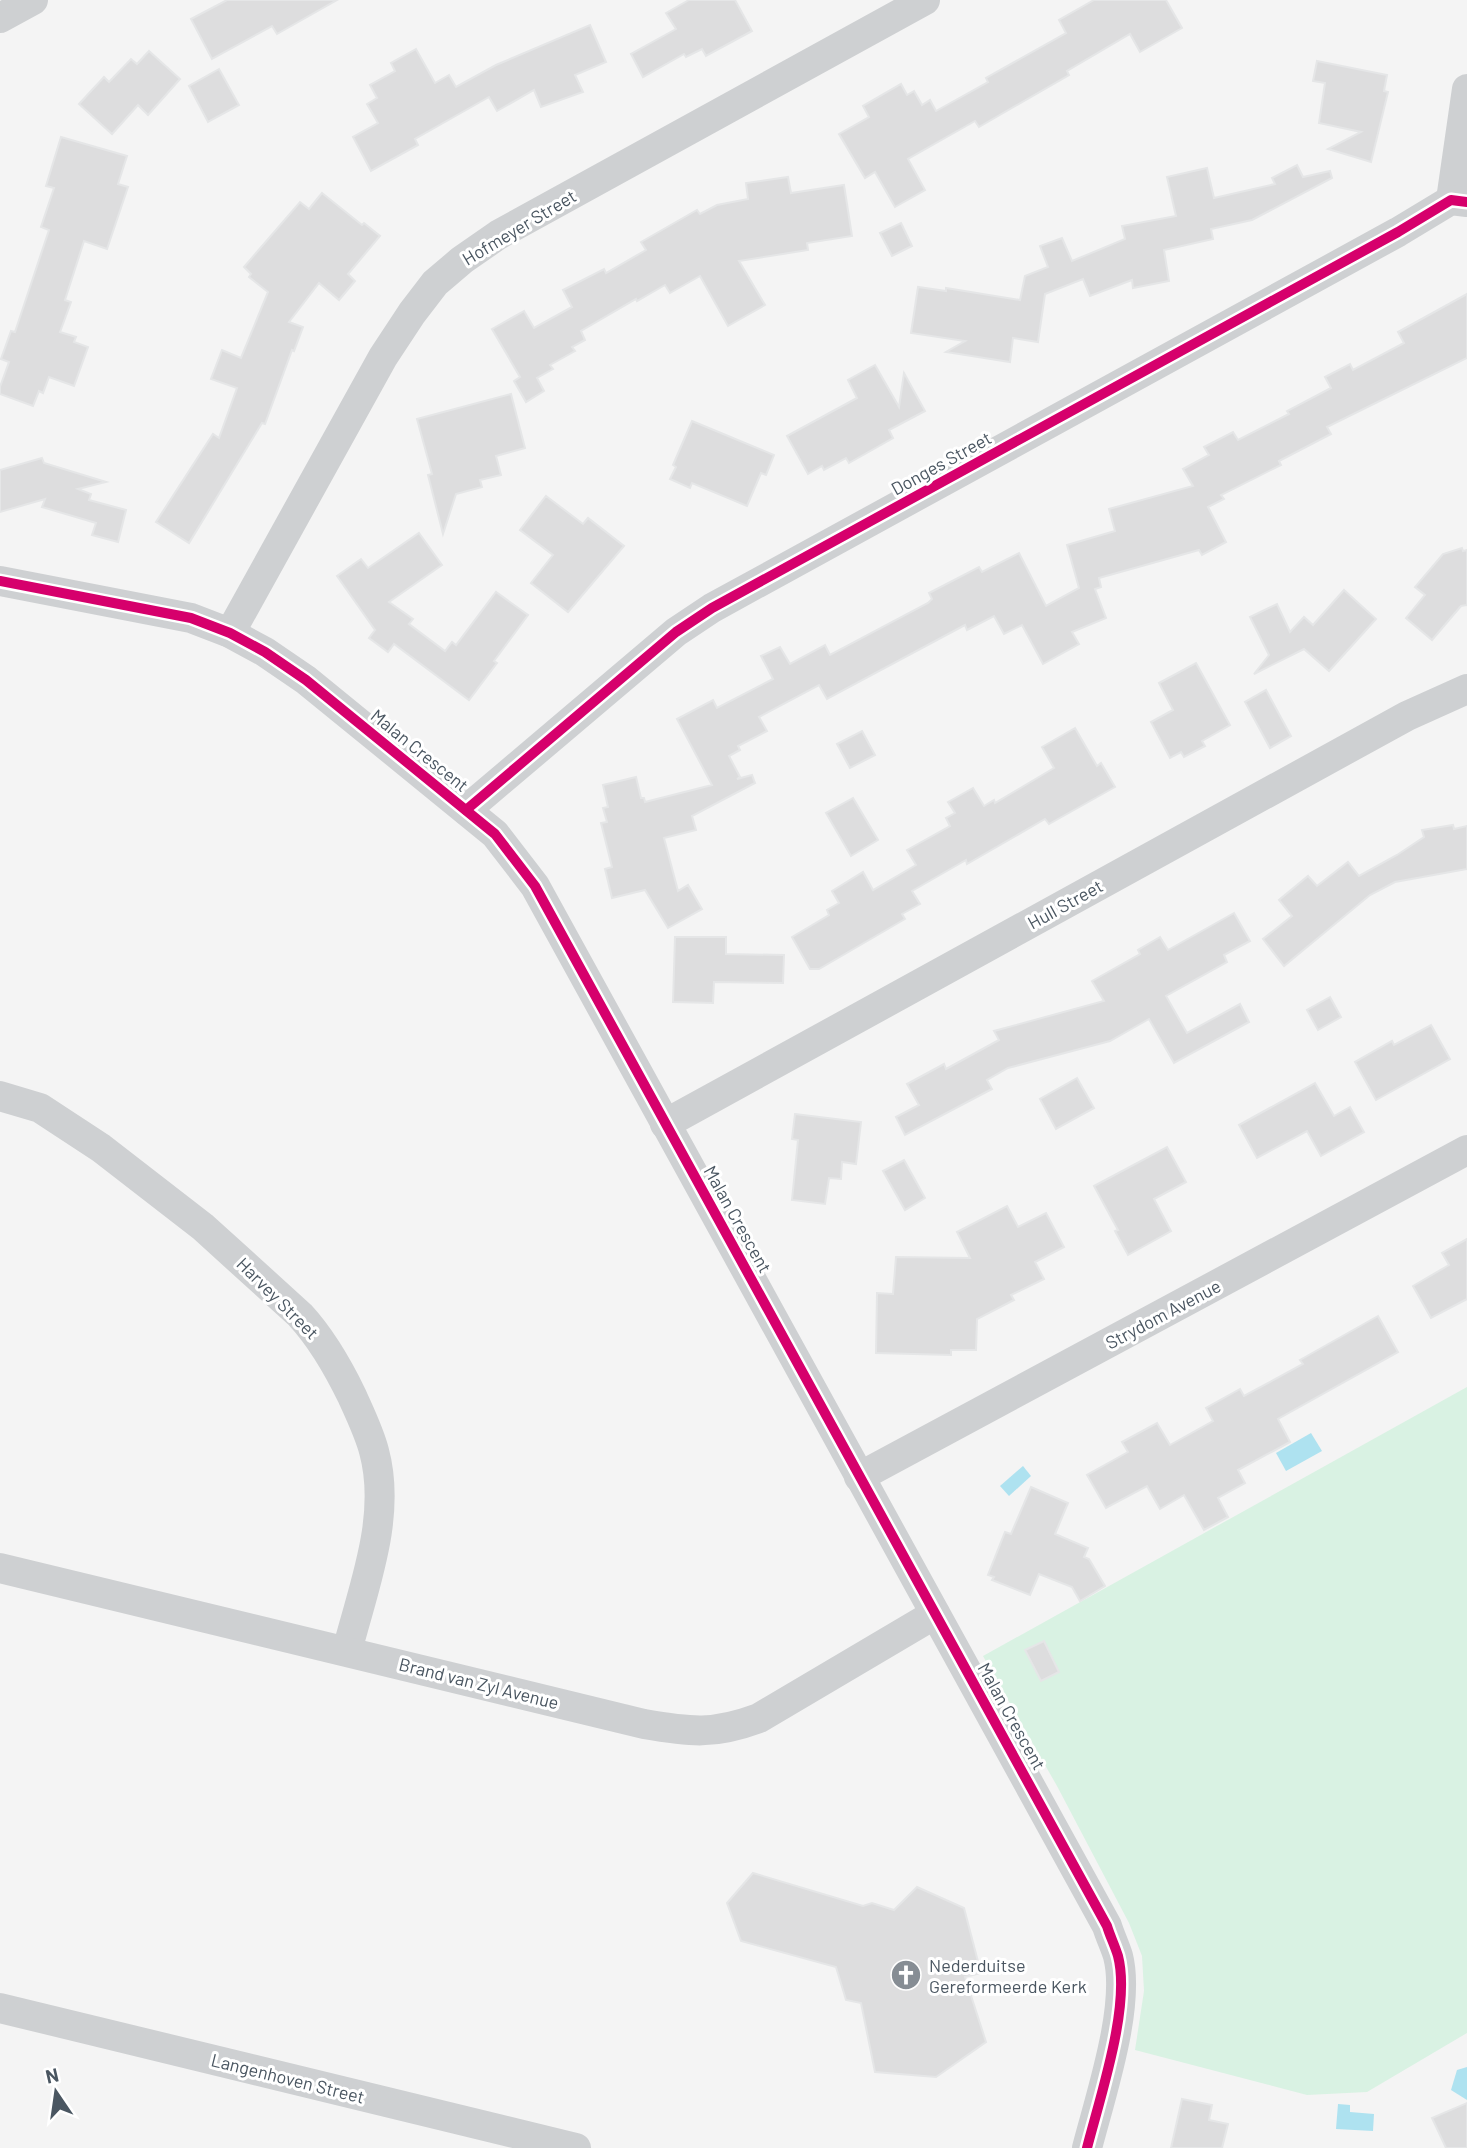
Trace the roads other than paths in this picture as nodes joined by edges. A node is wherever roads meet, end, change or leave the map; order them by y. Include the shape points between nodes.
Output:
1 (33, 0) edge
2 (925, 0) edge
3 (0, 18) edge
4 (1467, 89) edge
5 (1459, 201) edge
6 (0, 581) edge
7 (230, 633) junction
8 (1467, 689) edge
9 (466, 810) junction
10 (0, 1096) edge
11 (665, 1124) junction
12 (1467, 1150) edge
13 (859, 1477) junction
14 (0, 1568) edge
15 (935, 1614) junction
16 (347, 1651) junction
17 (0, 2008) edge
18 (514, 2141) edge
19 (576, 2148) edge
20 (1087, 2148) edge

1 - 3 street
2 - 7 street, Hofmeyer Street via 498,235 435,283 383,357
4 - 5 street
5 - 9 street, Donges Street via 712,608 676,632
6 - 7 street, Malan Crescent via 191,618
7 - 9 street, Malan Crescent via 306,680
8 - 11 street, Hull Street via 1394,722
9 - 11 street, Malan Crescent via 495,834 535,886
10 - 16 street, Harvey Street via 40,1108 63,1122 203,1227 300,1315 331,1356 374,1451 379,1482 374,1548
11 - 13 street, Malan Crescent
12 - 13 street, Strydom Avenue
13 - 15 street, Malan Crescent
14 - 16 street, Brand van Zyl Avenue
15 - 16 street, Brand van Zyl Avenue via 759,1718 730,1729 699,1732 644,1724
15 - 20 street, Malan Crescent via 1107,1926 1118,1957 1119,2012
17 - 18 street, Langenhoven Street
18 - 19 street, Langenhoven Street

